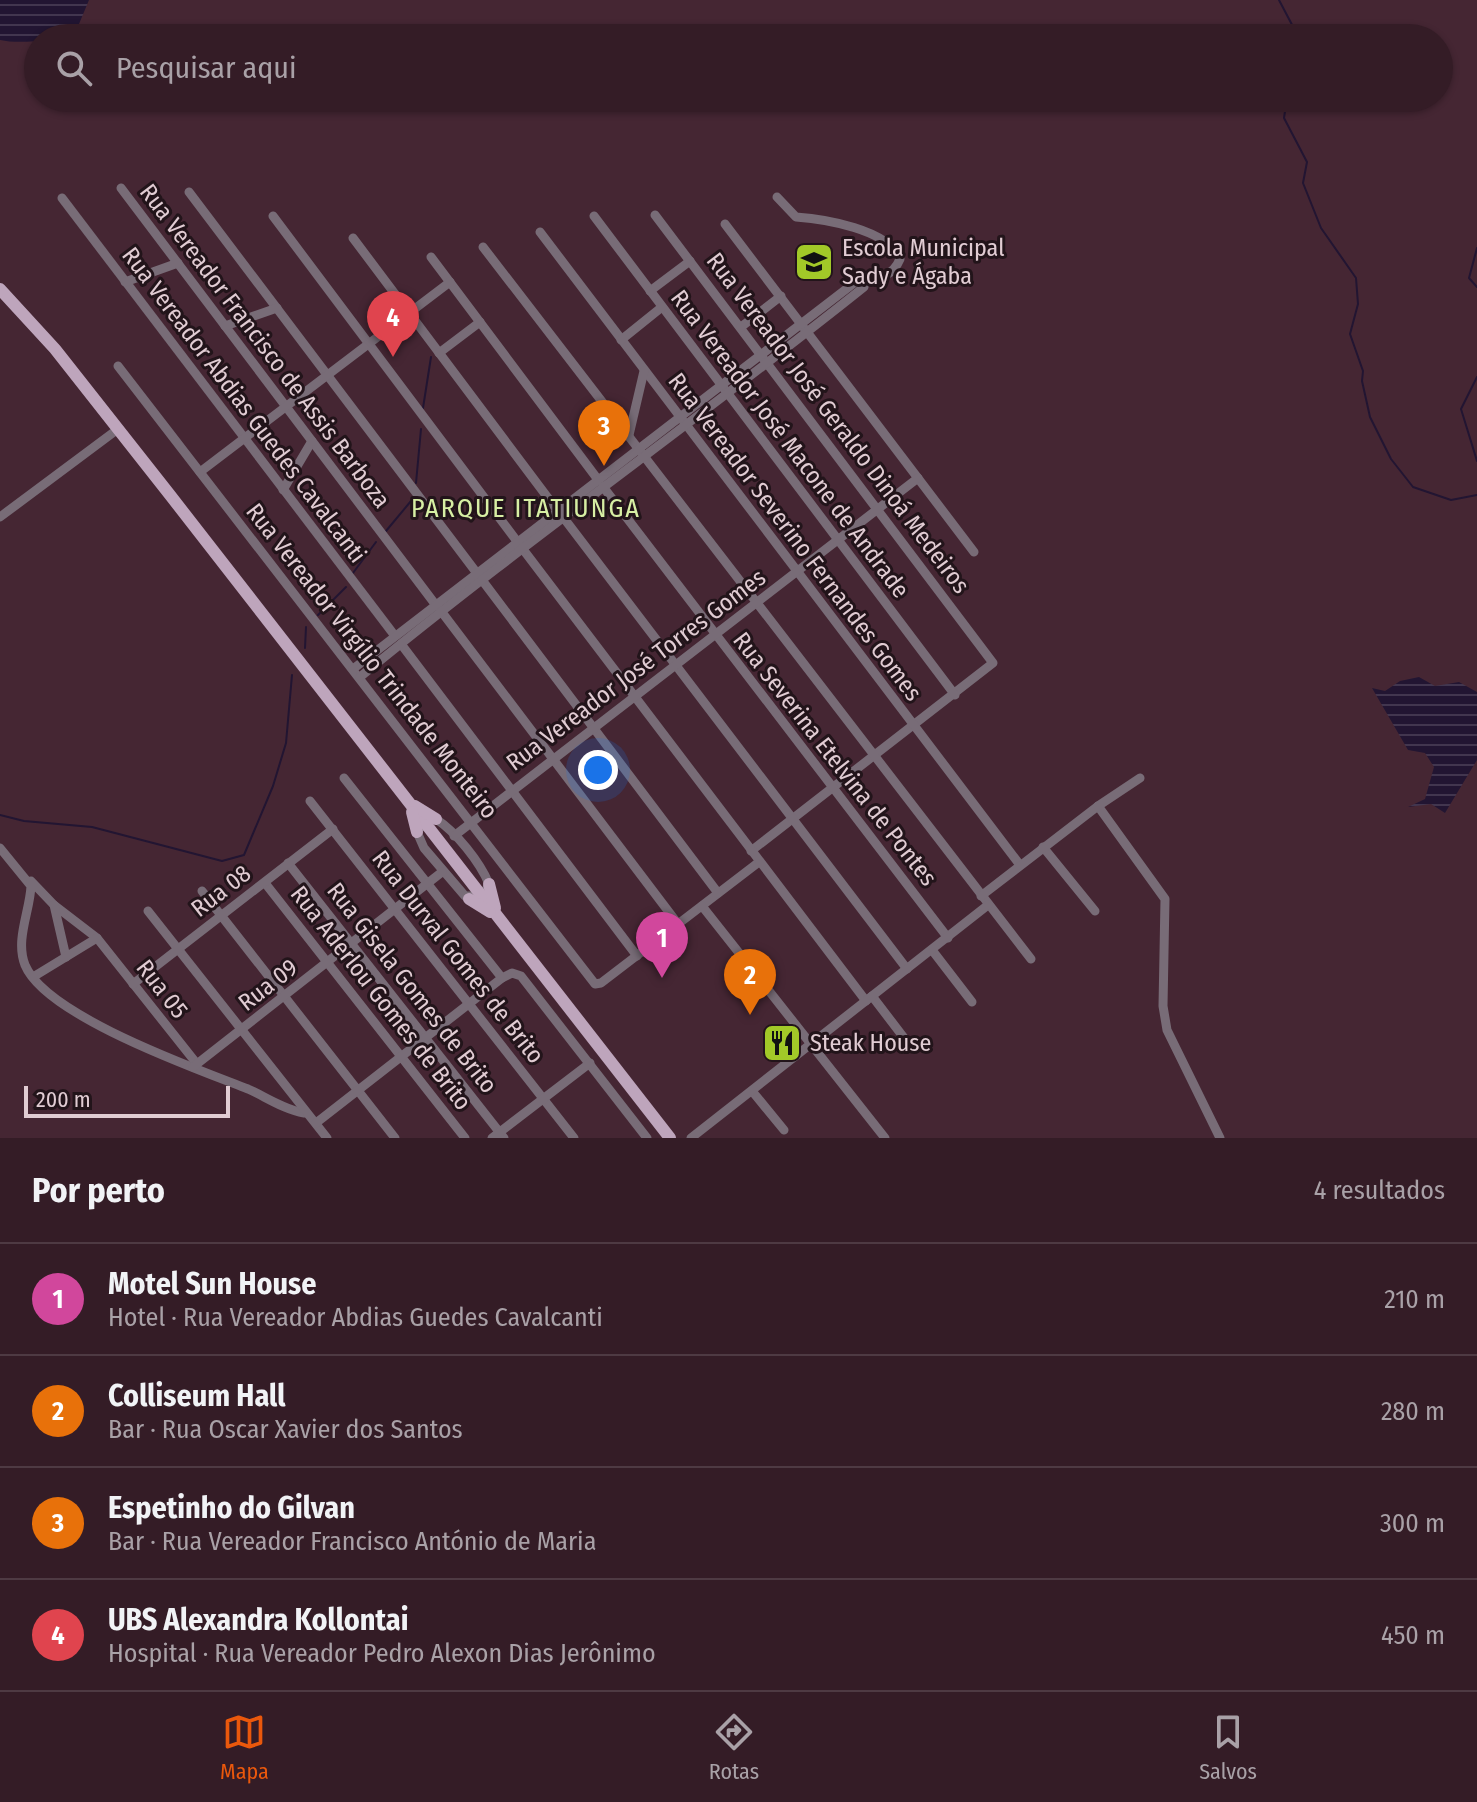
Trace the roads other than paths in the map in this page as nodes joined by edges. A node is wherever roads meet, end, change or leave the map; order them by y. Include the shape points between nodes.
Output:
1 (121, 188) dead end
2 (189, 192) dead end
3 (777, 197) dead end
4 (62, 198) dead end
5 (655, 215) dead end
6 (273, 216) dead end
7 (594, 216) dead end
8 (725, 224) dead end
9 (540, 232) dead end
10 (353, 238) dead end
11 (483, 247) dead end
12 (431, 257) dead end
13 (690, 261) junction
14 (178, 263) junction
15 (125, 282) junction
16 (450, 282) junction
17 (0, 289) edge
18 (650, 291) junction
19 (781, 296) junction
20 (662, 307) junction
21 (277, 308) junction
22 (409, 313) junction
23 (480, 322) junction
24 (225, 326) junction
25 (741, 327) junction
26 (805, 328) junction
27 (621, 340) junction
28 (368, 344) junction
29 (439, 353) junction
30 (762, 354) junction
31 (768, 363) junction
32 (118, 366) dead end
33 (644, 371) junction
34 (328, 375) junction
35 (724, 390) junction
36 (287, 407) junction
37 (684, 422) junction
38 (118, 429) junction
39 (629, 435) junction
40 (244, 439) junction
41 (312, 441) junction
42 (644, 454) junction
43 (200, 472) junction
44 (918, 478) junction
45 (602, 484) junction
46 (283, 490) junction
47 (878, 510) junction
48 (560, 514) junction
49 (0, 517) edge
50 (837, 541) junction
51 (519, 544) junction
52 (974, 552) dead end
53 (798, 573) junction
54 (479, 576) junction
55 (757, 604) junction
56 (438, 608) junction
57 (715, 635) junction
58 (398, 640) junction
59 (675, 666) junction
60 (353, 669) junction
61 (360, 677) junction
62 (955, 695) junction
63 (634, 698) junction
64 (914, 727) junction
65 (594, 728) junction
66 (874, 757) junction
67 (552, 760) junction
68 (344, 778) dead end
69 (1140, 778) dead end
70 (833, 789) junction
71 (511, 791) junction
72 (310, 801) dead end
73 (409, 804) junction
74 (1098, 806) junction
75 (792, 821) junction
76 (471, 823) junction
77 (426, 824) junction
78 (333, 829) junction
79 (454, 836) junction
80 (1043, 847) junction
81 (0, 848) edge
82 (751, 851) junction
83 (759, 862) junction
84 (288, 863) junction
85 (1020, 865) junction
86 (442, 872) junction
87 (28, 878) junction
88 (265, 883) junction
89 (427, 884) junction
90 (486, 890) junction
91 (202, 891) dead end
92 (718, 893) junction
93 (981, 896) junction
94 (469, 899) junction
95 (54, 905) junction
96 (988, 905) junction
97 (702, 906) junction
98 (395, 910) junction
99 (148, 911) dead end
100 (1095, 911) dead end
101 (498, 916) junction
102 (222, 917) junction
103 (678, 924) junction
104 (97, 938) junction
105 (948, 938) junction
106 (352, 943) junction
107 (177, 950) junction
108 (932, 950) junction
109 (637, 956) junction
110 (66, 957) junction
111 (1031, 959) dead end
112 (329, 963) junction
113 (907, 969) junction
114 (33, 977) junction
115 (502, 978) junction
116 (133, 984) junction
117 (284, 997) junction
118 (869, 999) junction
119 (972, 1002) dead end
120 (470, 1003) junction
121 (241, 1031) junction
122 (425, 1038) junction
123 (812, 1044) junction
124 (911, 1047) dead end
125 (401, 1056) junction
126 (590, 1063) junction
127 (195, 1066) junction
128 (358, 1091) junction
129 (752, 1091) junction
130 (543, 1098) junction
131 (304, 1113) junction
132 (316, 1123) junction
133 (784, 1130) dead end
134 (499, 1136) edge
135 (327, 1138) edge
136 (395, 1138) edge
137 (465, 1138) edge
138 (574, 1138) edge
139 (647, 1138) edge
140 (670, 1138) edge
141 (691, 1138) edge
142 (885, 1138) edge
143 (1220, 1138) edge

1 - 14 street, Rua Vereador Francisco de Assis Barboza
2 - 21 street
3 - 26 street via 796,217 830,219 893,246 900,259 887,276 858,280
4 - 15 street, Rua Vereador Abdias Guedes Cavalcanti
5 - 13 street, Rua Vereador José Geraldo Dinoá Medeiros
6 - 28 street
7 - 18 street, Rua Vereador José Macone de Andrade
8 - 19 street
9 - 27 street, Rua Vereador Severino Fernandes Gomes
10 - 22 street
11 - 39 street
12 - 16 street, Rua Severina Etelvina de Pontes
13 - 18 street
13 - 25 street, Rua Vereador José Geraldo Dinoá Medeiros
14 - 15 street
14 - 24 street, Rua Vereador Francisco de Assis Barboza
15 - 40 street, Rua Vereador Abdias Guedes Cavalcanti
16 - 22 street
16 - 23 street, Rua Severina Etelvina de Pontes
17 - 38 main road
18 - 20 street, Rua Vereador José Macone de Andrade
19 - 25 street
19 - 26 street
20 - 27 street
20 - 35 street, Rua Vereador José Macone de Andrade
21 - 24 street
21 - 34 street
22 - 28 street
22 - 29 street
23 - 29 street
23 - 45 street, Rua Severina Etelvina de Pontes
24 - 36 street, Rua Vereador Francisco de Assis Barboza
25 - 30 street, Rua Vereador José Geraldo Dinoá Medeiros
26 - 30 street
26 - 31 street
26 - 44 street
27 - 33 street, Rua Vereador Severino Fernandes Gomes
28 - 34 street
28 - 51 street
29 - 48 street
30 - 31 street, Rua Vereador José Geraldo Dinoá Medeiros
30 - 35 street
31 - 35 street
31 - 47 street, Rua Vereador José Geraldo Dinoá Medeiros
32 - 43 street, Rua Vereador Virgílio Trindade Monteiro
33 - 37 street, Rua Vereador Severino Fernandes Gomes
33 - 39 street
34 - 36 street
34 - 54 street
35 - 37 street
35 - 50 street, Rua Vereador José Macone de Andrade
36 - 40 street
36 - 41 street, Rua Vereador Francisco de Assis Barboza
37 - 42 street
37 - 53 street, Rua Vereador Severino Fernandes Gomes
38 - 49 street
38 - 73 main road
39 - 42 street
40 - 43 street
40 - 46 street, Rua Vereador Abdias Guedes Cavalcanti
41 - 46 street
41 - 56 street, Rua Vereador Francisco de Assis Barboza
42 - 45 street
42 - 55 street
43 - 60 street, Rua Vereador Virgílio Trindade Monteiro
44 - 47 street, Rua Vereador José Torres Gomes
44 - 52 street
45 - 48 street
45 - 57 street, Rua Severina Etelvina de Pontes
46 - 58 street, Rua Vereador Abdias Guedes Cavalcanti
47 - 50 street, Rua Vereador José Torres Gomes
47 - 62 street, Rua Vereador José Geraldo Dinoá Medeiros via 990,656 993,665
48 - 51 street
48 - 59 street
50 - 53 street, Rua Vereador José Torres Gomes
50 - 62 street, Rua Vereador José Macone de Andrade
51 - 54 street
51 - 63 street
53 - 55 street, Rua Vereador José Torres Gomes
53 - 64 street, Rua Vereador Severino Fernandes Gomes
54 - 56 street
54 - 65 street
55 - 57 street, Rua Vereador José Torres Gomes
55 - 66 street
56 - 58 street
56 - 67 street, Rua Vereador Francisco de Assis Barboza
57 - 59 street, Rua Vereador José Torres Gomes
57 - 70 street, Rua Severina Etelvina de Pontes
58 - 60 street
58 - 61 street
58 - 71 street, Rua Vereador Abdias Guedes Cavalcanti
59 - 63 street, Rua Vereador José Torres Gomes
59 - 75 street
60 - 61 street, Rua Vereador Virgílio Trindade Monteiro
61 - 76 street, Rua Vereador Virgílio Trindade Monteiro
62 - 64 street
63 - 65 street, Rua Vereador José Torres Gomes
63 - 82 street
64 - 66 street
64 - 85 street, Rua Vereador Severino Fernandes Gomes
65 - 67 street, Rua Vereador José Torres Gomes
65 - 92 street
66 - 70 street
66 - 93 street
67 - 71 street, Rua Vereador José Torres Gomes
67 - 103 street, Rua Vereador Francisco de Assis Barboza
68 - 89 street
69 - 74 street
70 - 75 street
70 - 105 street, Rua Severina Etelvina de Pontes
71 - 76 street, Rua Vereador José Torres Gomes
71 - 109 street, Rua Vereador Abdias Guedes Cavalcanti
72 - 78 street, Rua Durval Gomes de Brito
73 - 77 main road
73 - 77 main road
74 - 80 street
74 - 143 street via 1165,899 1163,1006 1170,1041
75 - 82 street
75 - 113 street
76 - 79 street, Rua Vereador José Torres Gomes
76 - 109 street, Rua Vereador Virgílio Trindade Monteiro via 592,982 601,983
77 - 79 street
77 - 86 street via 421,843
77 - 90 main road
78 - 84 street, Rua 08
78 - 98 street, Rua Durval Gomes de Brito
79 - 90 street
80 - 85 street
80 - 100 street
81 - 87 street, Rua 05
82 - 83 street
83 - 92 street
83 - 118 street
84 - 88 street, Rua 08
84 - 106 street, Rua Gisela Gomes de Brito
85 - 93 street
86 - 89 street, Rua 09
86 - 94 street
87 - 95 street, Rua 05
87 - 114 street via 31,895 23,953
88 - 102 street, Rua 08
88 - 112 street, Rua Aderlou Gomes de Brito
89 - 98 street, Rua 09
89 - 115 street
90 - 94 street
90 - 101 main road
91 - 102 street
92 - 97 street
93 - 96 street
94 - 101 main road
95 - 104 street, Rua 05
95 - 110 street
96 - 105 street
96 - 111 street
97 - 103 street
97 - 123 street
98 - 106 street, Rua 09
98 - 120 street, Rua Durval Gomes de Brito
99 - 107 street
101 - 140 main road
102 - 107 street, Rua 08
102 - 117 street
103 - 109 street
104 - 110 street
104 - 116 street, Rua 05
105 - 108 street
106 - 112 street, Rua 09
106 - 122 street, Rua Gisela Gomes de Brito
107 - 116 street, Rua 08
107 - 121 street
108 - 113 street
108 - 119 street
110 - 114 street
112 - 117 street, Rua 09
112 - 125 street, Rua Aderlou Gomes de Brito
113 - 118 street
114 - 127 street via 92,1021
115 - 120 street
115 - 126 street via 521,976
116 - 127 street, Rua 05
117 - 121 street, Rua 09
117 - 128 street
118 - 123 street
118 - 124 street
120 - 122 street
120 - 130 street, Rua Durval Gomes de Brito
121 - 127 street, Rua 09
121 - 131 street
122 - 125 street
122 - 134 street, Rua Gisela Gomes de Brito
123 - 129 street
123 - 142 street
125 - 128 street
125 - 137 street, Rua Aderlou Gomes de Brito
126 - 130 street
126 - 139 street
127 - 131 street
128 - 132 street
128 - 136 street
129 - 133 street
129 - 141 street
130 - 134 street
130 - 138 street, Rua Durval Gomes de Brito
131 - 132 street
132 - 135 street

